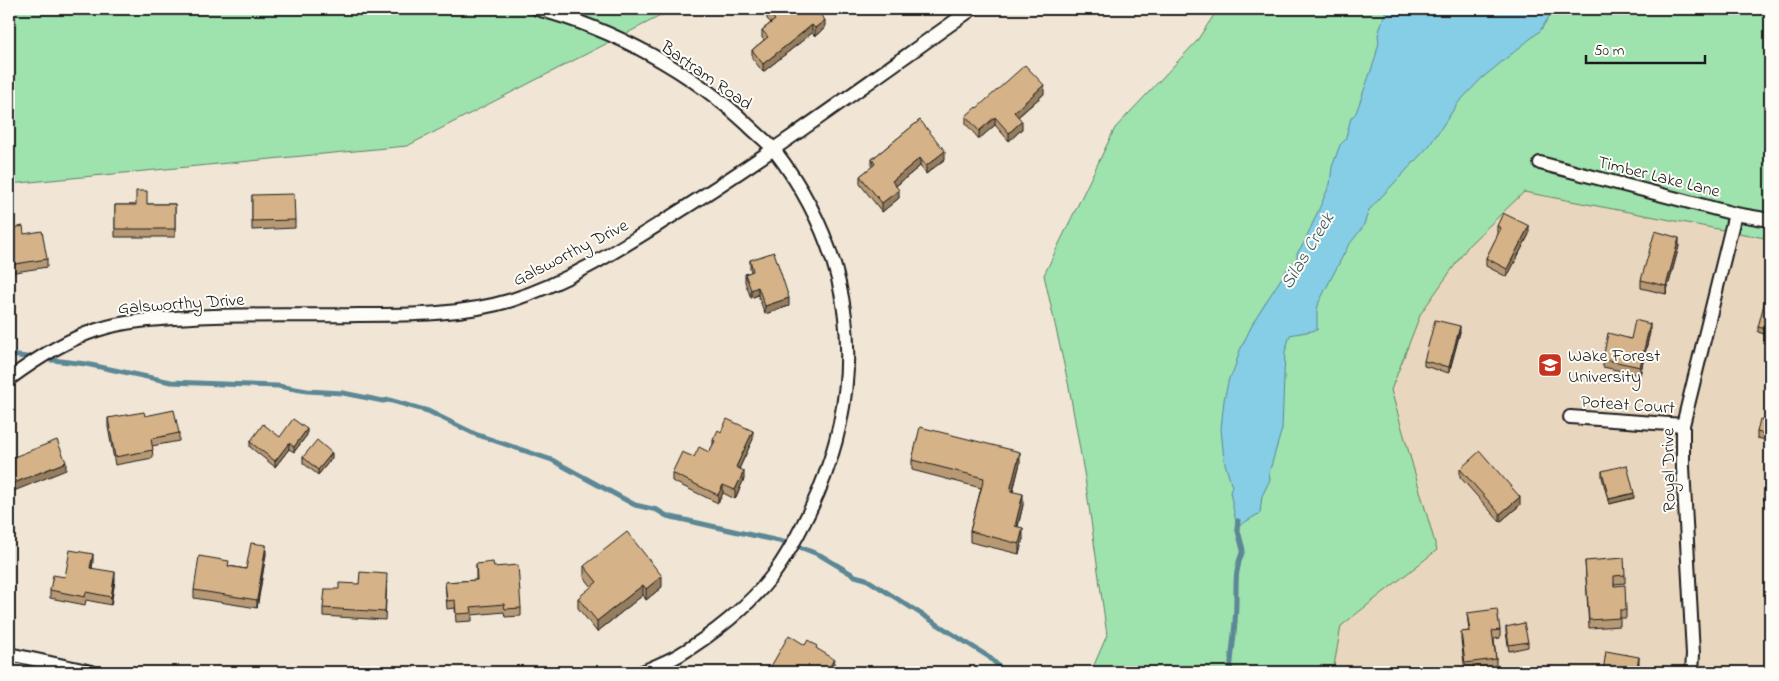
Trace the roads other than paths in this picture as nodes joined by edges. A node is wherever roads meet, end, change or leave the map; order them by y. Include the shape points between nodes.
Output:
1 (536, 9) edge
2 (972, 9) edge
3 (774, 149) junction
4 (1540, 163) dead end
5 (1735, 214) junction
6 (1770, 220) edge
7 (9, 378) edge
8 (1570, 417) dead end
9 (1683, 425) junction
10 (9, 654) edge
11 (92, 672) edge
12 (642, 672) edge
13 (1692, 672) edge

1 - 3 street, Bartram Road via 587,25 649,55 717,99
2 - 3 street, Galsworthy Drive
3 - 7 street, Galsworthy Drive via 629,243 539,290 512,300 455,312 224,316 122,323 94,330 68,342
3 - 12 street, Bartram Road via 801,189 816,219 833,256 841,286 847,353 842,416 834,451 807,517 771,577 741,609 707,636 677,656
4 - 5 street, Timber Lake Lane
5 - 6 street, Timber Lake Lane
5 - 9 street, Royal Drive
8 - 9 street, Poteat Court
9 - 13 street, Royal Drive
10 - 11 street

